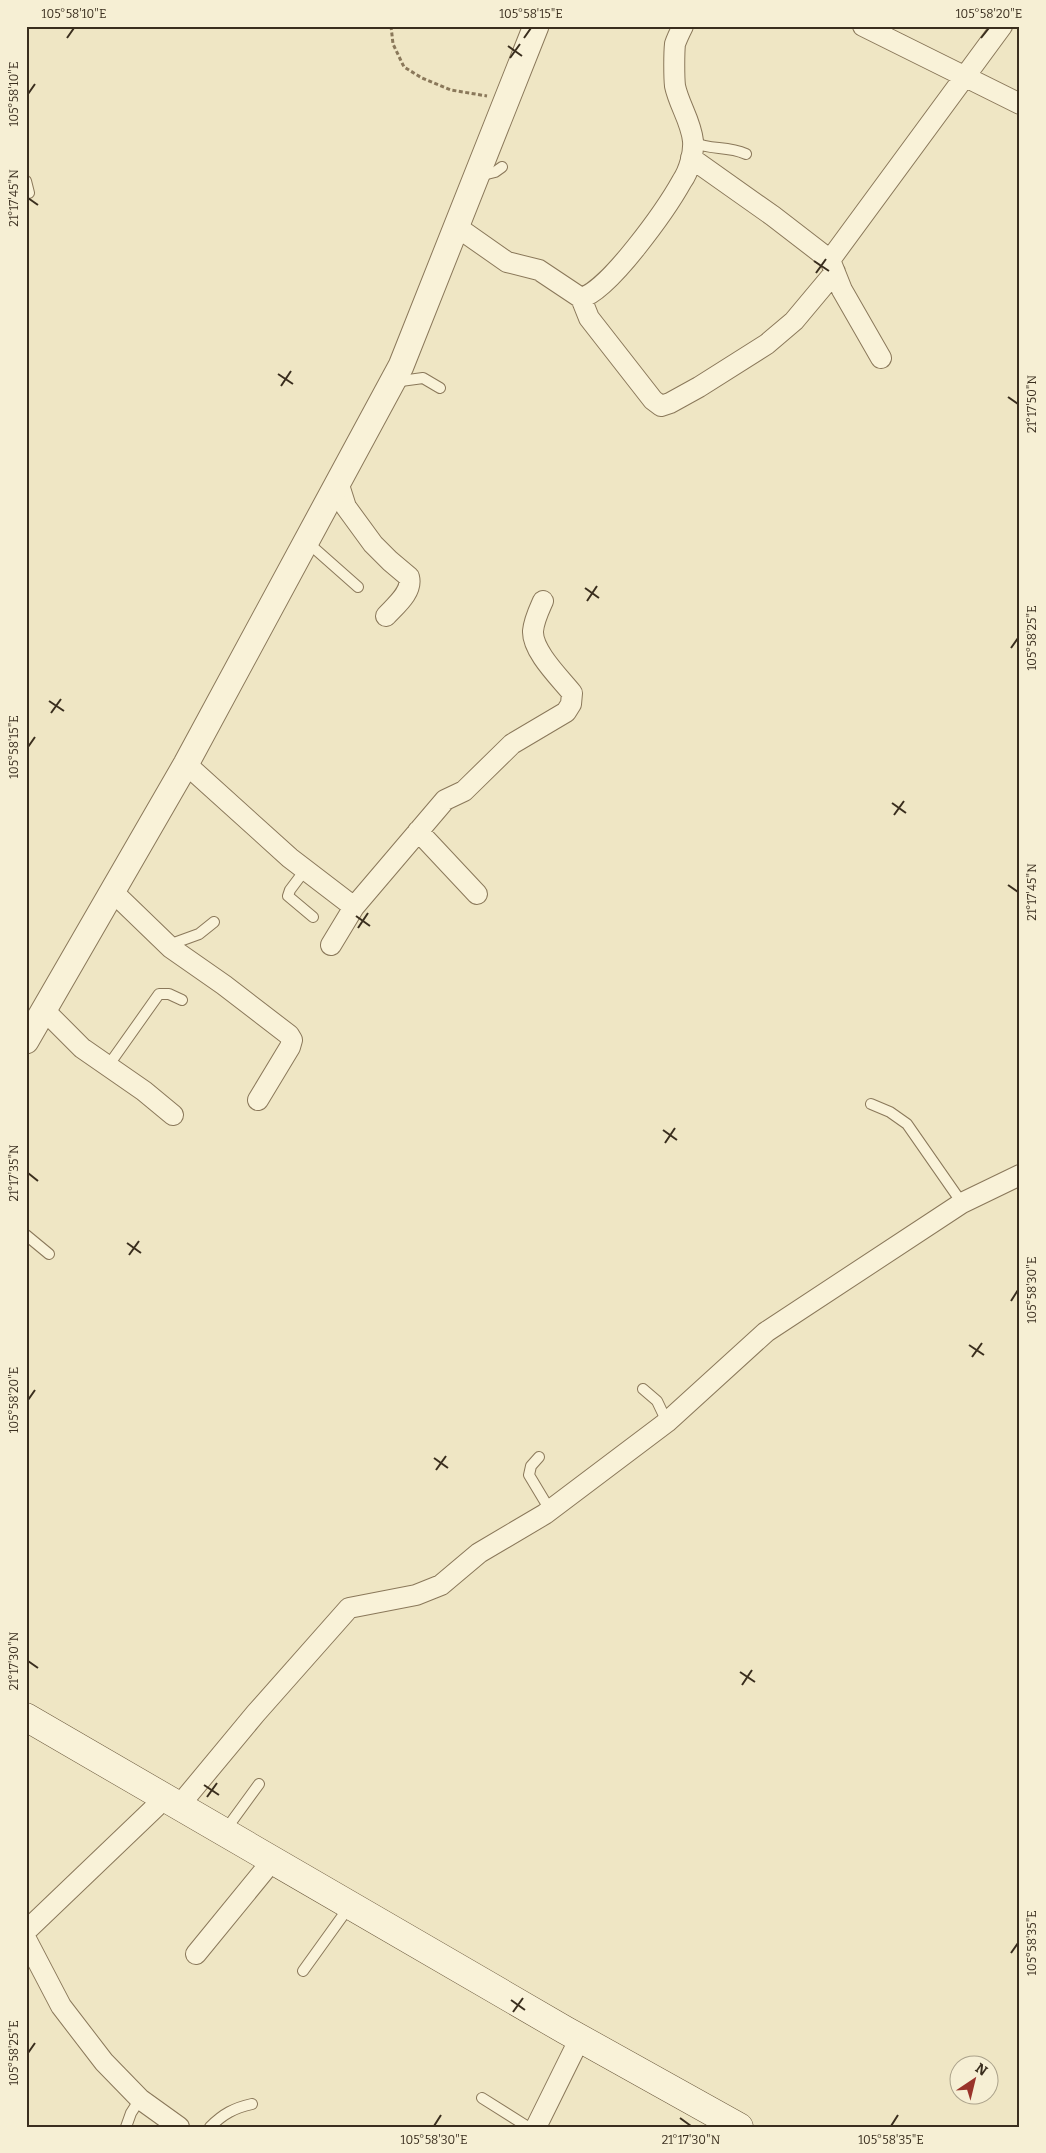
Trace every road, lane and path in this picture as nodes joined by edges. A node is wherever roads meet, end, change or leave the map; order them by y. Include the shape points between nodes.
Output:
1 (392, 26) edge
2 (536, 26) edge
3 (683, 26) edge
4 (863, 26) edge
5 (1002, 26) edge
6 (965, 78) junction
7 (507, 99) junction
8 (1020, 104) edge
9 (692, 150) junction
10 (746, 154) dead end
11 (26, 181) edge
12 (29, 193) dead end
13 (457, 227) junction
14 (833, 266) junction
15 (581, 298) junction
16 (882, 358) dead end
17 (394, 378) junction
18 (440, 388) dead end
19 (338, 482) junction
20 (305, 540) junction
21 (358, 587) dead end
22 (543, 601) dead end
23 (386, 616) dead end
24 (186, 764) junction
25 (418, 831) junction
26 (305, 870) junction
27 (112, 891) junction
28 (477, 894) dead end
29 (354, 907) junction
30 (313, 917) dead end
31 (214, 922) dead end
32 (331, 945) dead end
33 (171, 948) junction
34 (182, 1000) dead end
35 (44, 1010) junction
36 (26, 1041) edge
37 (108, 1066) junction
38 (258, 1100) dead end
39 (871, 1104) dead end
40 (173, 1115) dead end
41 (1020, 1176) edge
42 (962, 1203) junction
43 (26, 1234) edge
44 (49, 1254) dead end
45 (643, 1389) dead end
46 (667, 1422) junction
47 (539, 1457) dead end
48 (550, 1510) junction
49 (26, 1718) edge
50 (259, 1784) dead end
51 (171, 1803) junction
52 (223, 1833) junction
53 (272, 1861) junction
54 (350, 1906) junction
55 (26, 1931) edge
56 (28, 1950) edge
57 (196, 1954) dead end
58 (303, 1971) dead end
59 (580, 2038) junction
60 (482, 2098) dead end
61 (140, 2099) junction
62 (252, 2104) dead end
63 (126, 2127) edge
64 (179, 2127) edge
65 (210, 2127) edge
66 (528, 2127) edge
67 (536, 2127) edge
68 (740, 2127) edge

1 - 7 path via 393,44 404,66 422,78 451,90
2 - 7 street
3 - 9 street via 675,44 675,86 690,124
4 - 6 street
5 - 6 street
6 - 8 street
6 - 14 street
7 - 13 street via 492,164
9 - 10 lane via 734,148
9 - 14 street
9 - 15 street via 684,180 665,208 613,276 587,297
11 - 12 lane
13 - 15 street via 507,262 539,270
13 - 17 street
14 - 15 street via 794,321 767,344 699,387 661,406 589,318
14 - 16 street via 842,290
17 - 18 lane via 401,381 423,378
17 - 19 street
19 - 20 street
19 - 23 street via 346,507 373,544 410,580 406,592
20 - 21 lane
20 - 24 street
22 - 25 street via 533,631 535,646 572,694 571,704 566,712 512,744 464,791 446,800
24 - 26 street
24 - 27 street
25 - 28 street
25 - 29 street
26 - 29 street
26 - 30 lane via 288,896
27 - 33 street
27 - 35 street
29 - 32 street
31 - 33 lane via 199,934 177,942
33 - 38 street via 224,985 292,1040
34 - 37 lane via 169,994 158,994
35 - 36 street
35 - 37 street via 82,1048
37 - 40 street
39 - 42 lane via 907,1124
41 - 42 street
42 - 46 street via 766,1332
43 - 44 lane
45 - 46 lane via 657,1402
46 - 48 street
47 - 48 lane via 530,1466 529,1475
48 - 51 street via 479,1553 441,1585 416,1595 350,1608
49 - 51 main road
50 - 52 lane
51 - 52 main road
51 - 55 street
52 - 53 main road
53 - 54 main road
53 - 57 street
54 - 58 lane
54 - 59 main road
56 - 61 street via 61,2006 104,2062
59 - 67 street
59 - 68 main road
60 - 66 lane
61 - 63 lane
61 - 64 street
62 - 65 lane via 223,2114

